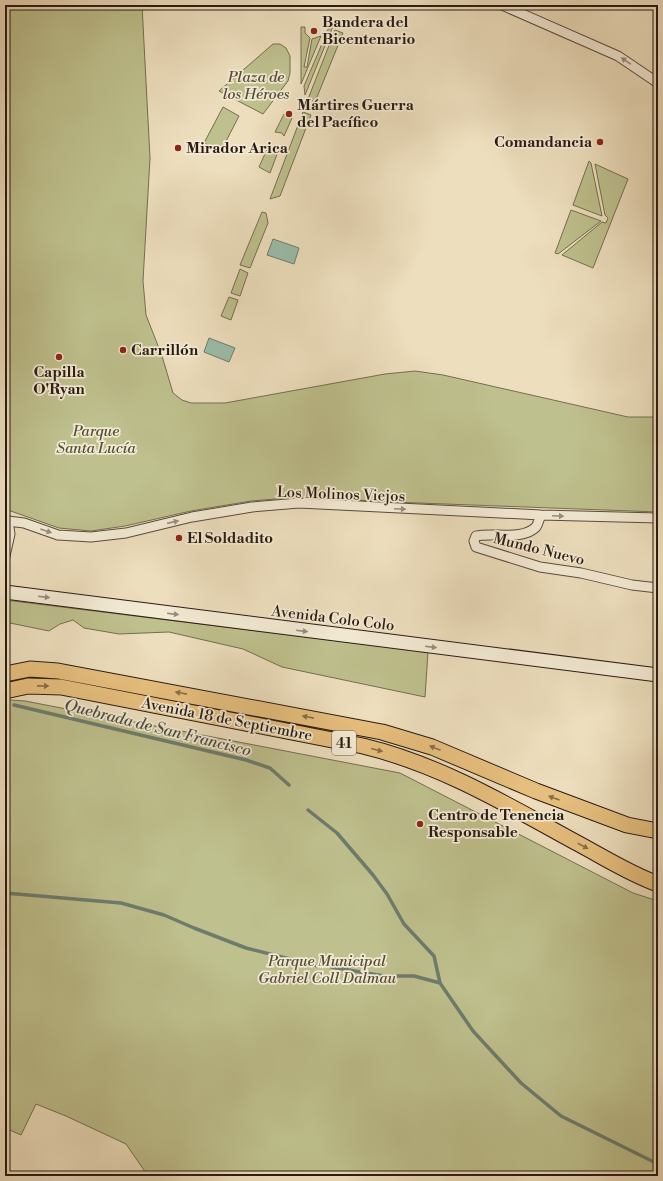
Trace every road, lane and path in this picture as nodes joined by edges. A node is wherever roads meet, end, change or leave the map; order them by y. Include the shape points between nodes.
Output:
1 (502, 5) edge
2 (658, 83) edge
3 (541, 515) junction
4 (658, 518) edge
5 (7, 519) edge
6 (5, 556) edge
7 (658, 588) edge
8 (5, 592) edge
9 (5, 663) edge
10 (41, 669) junction
11 (5, 674) edge
12 (658, 675) edge
13 (5, 691) edge
14 (658, 831) edge
15 (658, 884) edge

2 -> 1 street via 618,56
3 -> 4 street, Los Molinos Viejos
5 -> 3 street, Los Molinos Viejos via 58,535 92,537 245,508 299,503
3 - 7 street, Mundo Nuevo via 537,526 529,532 476,536 476,547 540,567
5 - 6 street via 10,534
8 -> 12 street, Avenida Colo Colo
9 - 10 main road
10 - 11 main road, 41 via 18,670
14 -> 10 main road, Avenida 18 de Septiembre / 41 via 627,825 536,791 432,747 382,732
13 -> 15 main road, Avenida 18 de Septiembre / 41 via 28,686 61,687 363,746 397,755 478,790

